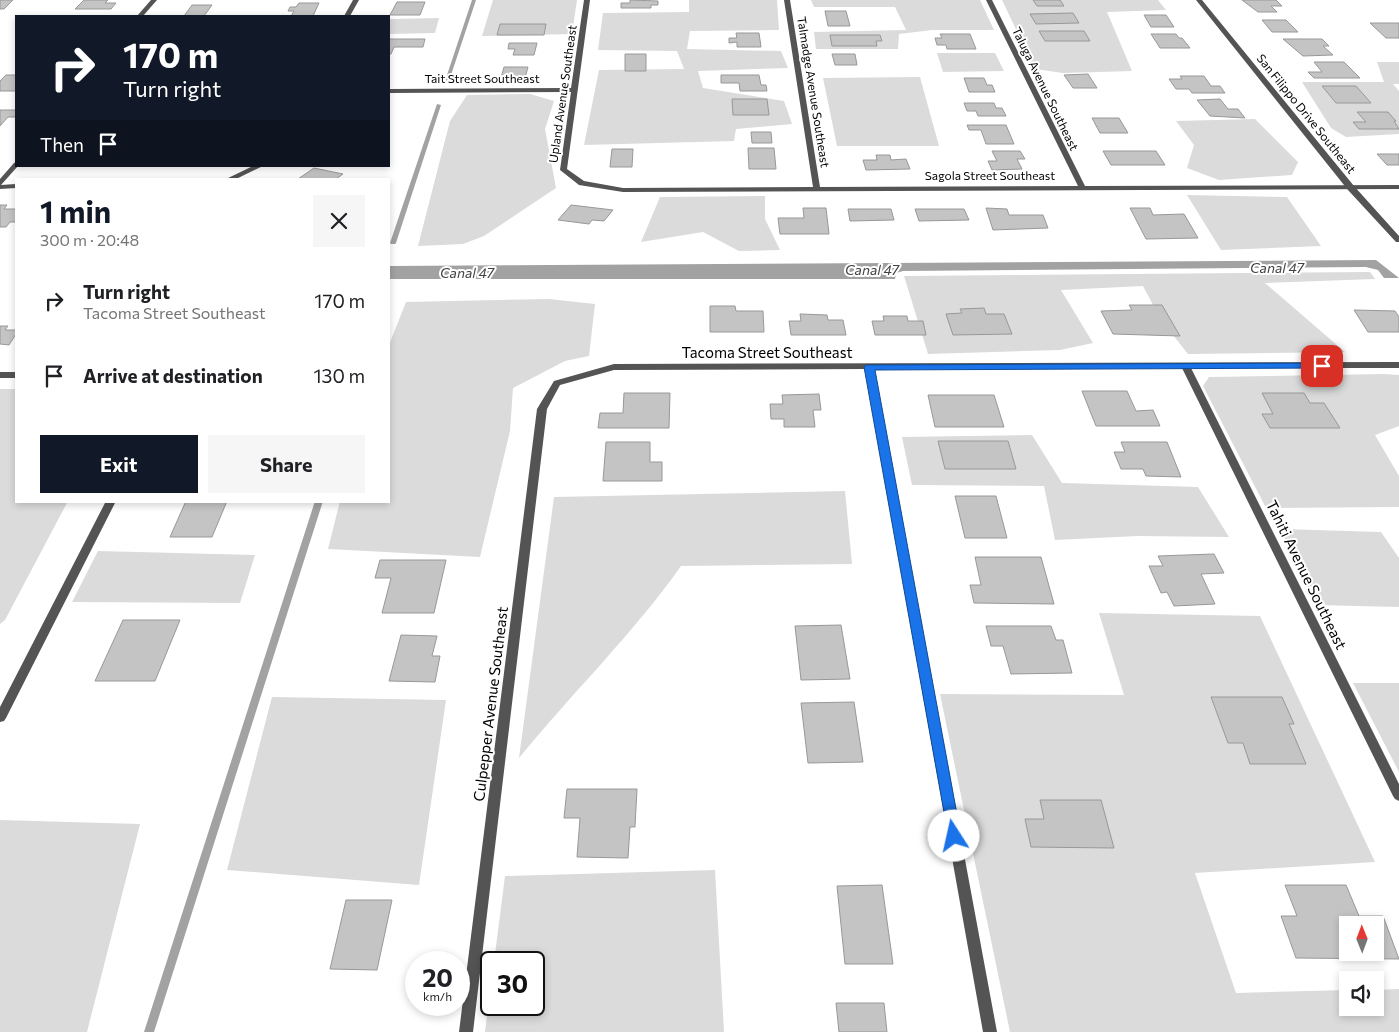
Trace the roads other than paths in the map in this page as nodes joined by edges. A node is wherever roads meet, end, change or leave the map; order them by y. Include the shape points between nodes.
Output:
1 (154, 0) edge
2 (356, 0) edge
3 (587, 0) edge
4 (787, 0) edge
5 (989, 0) edge
6 (1199, 0) edge
7 (141, 15) edge
8 (348, 15) edge
9 (574, 90) junction
10 (390, 91) edge
11 (15, 165) edge
12 (258, 167) edge
13 (232, 178) edge
14 (582, 183) joint
15 (0, 185) edge
16 (15, 186) edge
17 (1082, 187) junction
18 (1399, 187) edge
19 (817, 188) junction
20 (1351, 188) junction
21 (1399, 240) edge
22 (1399, 365) edge
23 (869, 367) junction
24 (1186, 367) junction
25 (0, 375) edge
26 (15, 375) edge
27 (556, 384) joint
28 (110, 503) edge
29 (0, 718) edge
30 (1399, 796) edge
31 (466, 1032) edge
32 (990, 1032) edge

1 - 7 street
2 - 8 street
3 - 9 street, Upland Avenue Southeast
4 - 19 street, Talmadge Avenue Southeast
5 - 17 street, Taluga Avenue Southeast
6 - 20 street, San Filippo Drive Southeast
9 - 10 street, Tait Street Southeast
9 - 14 street, Upland Avenue Southeast via 563,170
11 - 15 street
12 - 13 street
14 - 19 street, Sagola Street Southeast via 623,190
15 - 16 street
17 - 19 street, Sagola Street Southeast
17 - 20 street, Sagola Street Southeast
18 - 20 street, Sagola Street Southeast
20 - 21 street, San Filippo Drive Southeast
22 - 24 street, Tacoma Street Southeast
23 - 24 street, Tacoma Street Southeast
23 - 27 street, Tacoma Street Southeast via 614,367
23 - 32 street
24 - 30 street, Tahiti Avenue Southeast
25 - 26 street
27 - 31 street, Culpepper Avenue Southeast via 542,409
28 - 29 street

